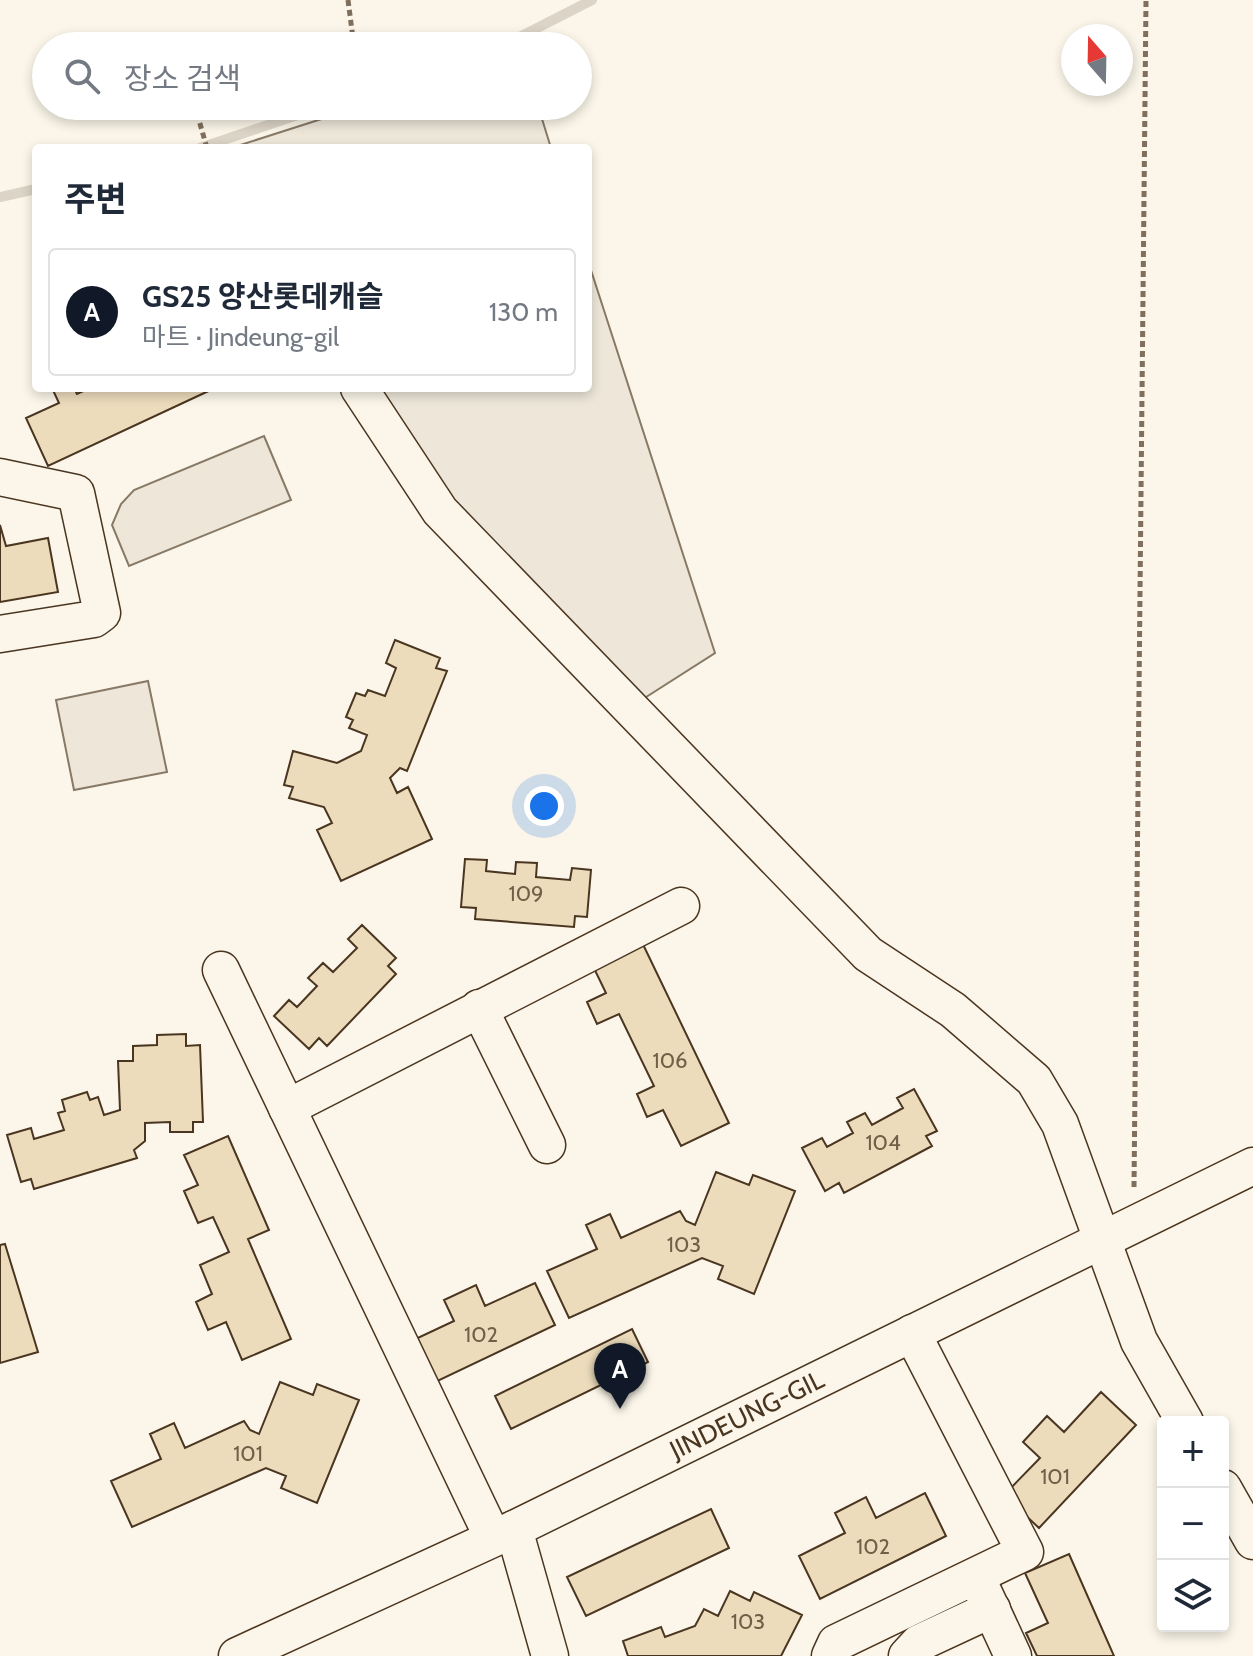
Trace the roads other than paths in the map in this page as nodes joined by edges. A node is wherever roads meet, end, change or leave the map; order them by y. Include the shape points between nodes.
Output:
1 (362, 392) edge
2 (0, 477) edge
3 (0, 634) edge
4 (681, 906) dead end
5 (221, 970) dead end
6 (479, 1008) junction
7 (287, 1108) junction
8 (547, 1145) dead end
9 (1253, 1166) edge
10 (1118, 1231) junction
11 (912, 1333) junction
12 (1182, 1416) edge
13 (1229, 1499) edge
14 (503, 1534) junction
15 (1253, 1541) edge
16 (976, 1575) junction
17 (992, 1609) junction
18 (237, 1656) edge
19 (550, 1656) edge
20 (830, 1656) edge
21 (907, 1656) edge
22 (1013, 1656) edge

1 - 10 street via 440,511 868,954 953,1010 1034,1080
2 - 3 street via 76,493 102,613 94,619
4 - 6 street
5 - 7 street
6 - 7 street
6 - 8 street
7 - 14 street
9 - 10 street, JINDEUNG-GIL
10 - 11 street, JINDEUNG-GIL
10 - 12 street via 1139,1341
11 - 14 street, JINDEUNG-GIL
11 - 16 street via 1025,1552
13 - 15 street
14 - 18 street, JINDEUNG-GIL
14 - 19 street
16 - 17 street
16 - 20 street via 836,1643
17 - 21 street via 919,1643
17 - 22 street

